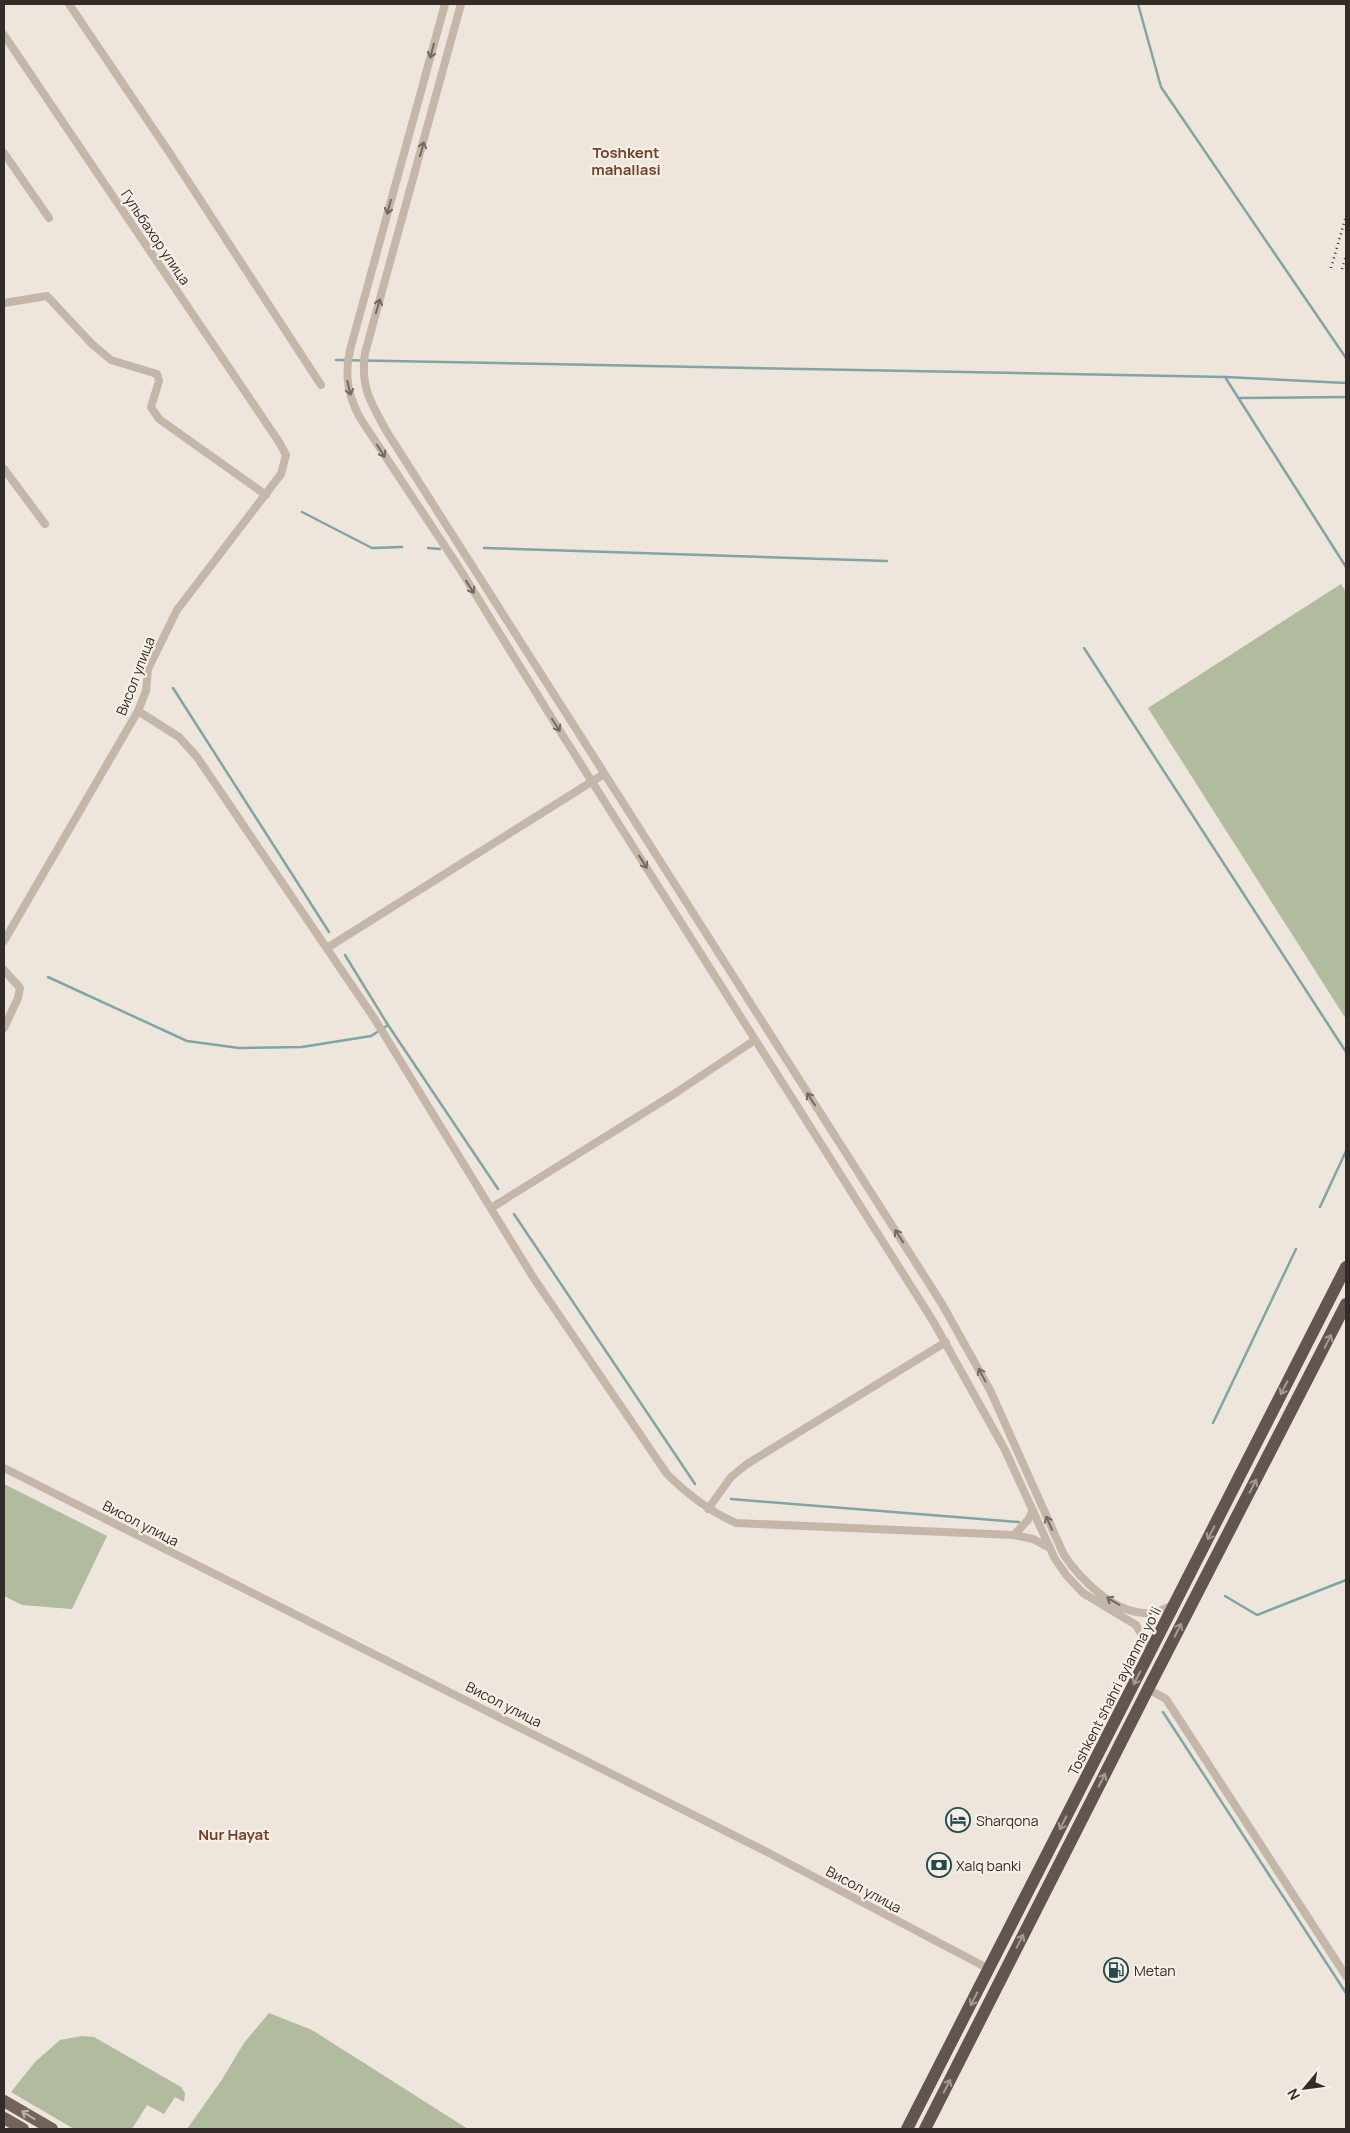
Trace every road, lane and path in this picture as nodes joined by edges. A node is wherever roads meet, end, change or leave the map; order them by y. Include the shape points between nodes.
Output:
1 (69, 4) edge
2 (445, 4) edge
3 (462, 4) edge
4 (4, 34) edge
5 (4, 153) edge
6 (48, 218) dead end
7 (4, 303) edge
8 (321, 385) dead end
9 (370, 402) junction
10 (356, 409) junction
11 (286, 455) joint
12 (4, 468) edge
13 (266, 496) junction
14 (45, 524) dead end
15 (138, 711) junction
16 (604, 774) junction
17 (592, 782) junction
18 (4, 940) edge
19 (327, 948) junction
20 (6, 972) edge
21 (4, 1028) edge
22 (755, 1040) junction
23 (838, 1140) junction
24 (824, 1148) junction
25 (491, 1208) junction
26 (1346, 1267) edge
27 (1346, 1304) edge
28 (946, 1342) junction
29 (1297, 1362) junction
30 (1313, 1370) junction
31 (4, 1468) edge
32 (708, 1509) junction
33 (1033, 1510) junction
34 (1014, 1535) junction
35 (1048, 1547) junction
36 (1175, 1604) junction
37 (1151, 1652) junction
38 (1148, 1689) junction
39 (989, 1969) junction
40 (1346, 1976) edge
41 (4, 2101) edge
42 (4, 2118) edge
43 (23, 2129) edge
44 (52, 2129) edge
45 (907, 2129) edge
46 (924, 2129) edge

1 - 8 street
2 -> 10 street via 346,366 349,390
9 -> 3 street via 365,387 365,353
4 - 11 street, Гульбахор улица
5 - 6 street
7 - 13 street via 47,296 111,360 157,374 159,381 151,408 158,419
9 - 10 street
9 - 16 street
10 -> 17 street
11 - 13 street, Висол улица via 282,474
12 - 14 street
13 - 15 street, Висол улица via 177,610 148,669 146,690
15 - 18 street, Висол улица
15 - 19 street via 188,746
16 - 17 street
23 -> 16 street
17 - 19 street
17 -> 22 street
19 - 25 street
20 - 21 street via 20,988
22 - 24 street
22 - 25 street
23 - 24 street
36 -> 23 street via 1151,1613 1130,1610 1105,1596 1072,1566 1058,1543 990,1390 967,1347
24 - 28 street
25 - 32 street via 533,1277 666,1474 687,1495
26 - 29 highway, Toshkent shahri aylanma yoʻli
30 -> 27 highway
28 - 32 street via 747,1464 731,1477
28 - 33 street via 989,1418
29 - 30 highway via 1307,1363
29 -> 36 highway, Toshkent shahri aylanma yoʻli
38 -> 30 highway
31 - 39 street, Висол улица via 766,1852
32 - 34 street via 736,1523
33 - 34 street
33 - 35 street
34 - 35 street via 1033,1539
35 - 37 street via 1061,1569 1083,1593 1136,1625
36 - 37 highway, Toshkent shahri aylanma yoʻli
37 -> 39 highway, Toshkent shahri aylanma yoʻli
38 - 40 street via 1166,1699
46 -> 38 highway
39 -> 45 highway, Toshkent shahri aylanma yoʻli
44 -> 41 main road
42 - 43 main road

